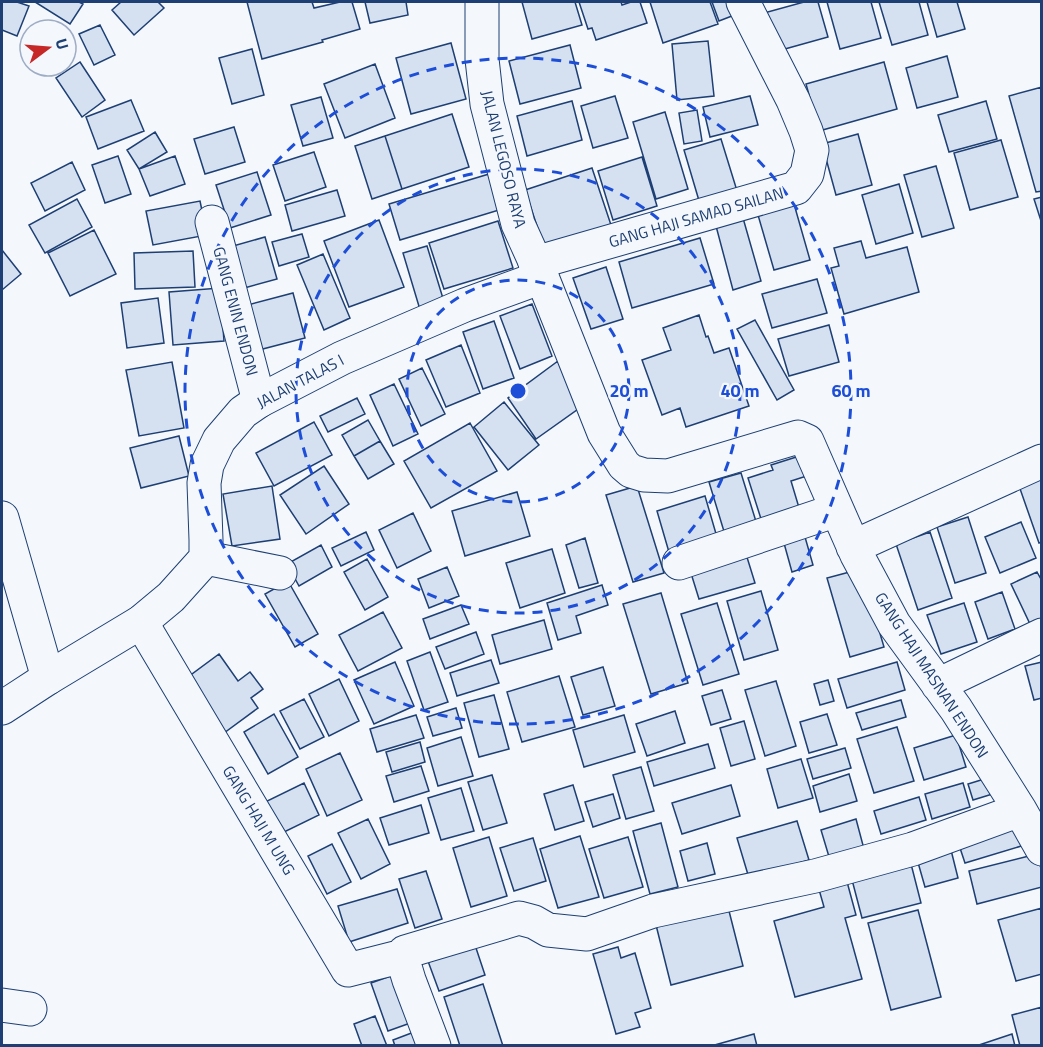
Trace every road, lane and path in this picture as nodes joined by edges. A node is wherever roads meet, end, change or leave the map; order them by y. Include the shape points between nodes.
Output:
1 (482, 2) edge
2 (743, 2) edge
3 (212, 222) dead end
4 (538, 270) junction
5 (259, 401) junction
6 (1041, 461) edge
7 (837, 510) junction
8 (2, 518) edge
9 (853, 547) junction
10 (206, 558) junction
11 (679, 563) dead end
12 (280, 573) dead end
13 (141, 622) junction
14 (1041, 635) edge
15 (48, 678) junction
16 (938, 685) junction
17 (2, 708) edge
18 (1020, 810) junction
19 (1041, 849) edge
20 (403, 956) junction
21 (434, 1046) edge

1 - 4 street, JALAN LEGOSO RAYA via 487,104 518,224
2 - 4 street, GANG HAJI SAMAD SAILAN via 807,131 812,150 807,174 796,188
3 - 5 street, GANG ENIN ENDON
4 - 5 street, JALAN TALAS I via 342,358
4 - 7 street, GANG HAJI MASNAN ENDON via 604,433 631,471 644,476 668,476 798,436 810,445
5 - 10 street, JALAN TALAS I via 243,411 219,440 207,465
6 - 9 street
7 - 9 street, GANG HAJI MASNAN ENDON
7 - 11 street
8 - 15 street
9 - 16 street, GANG HAJI MASNAN ENDON via 894,624
10 - 12 street
10 - 13 street via 171,597
13 - 15 street
13 - 20 street, GANG HAJI M UNG via 348,970
14 - 16 street
15 - 17 street
16 - 18 street, GANG HAJI MASNAN ENDON
18 - 19 street, GANG HAJI MASNAN ENDON
18 - 20 street via 913,849 814,876 653,911 586,934 548,930 519,918 405,952
20 - 21 street

